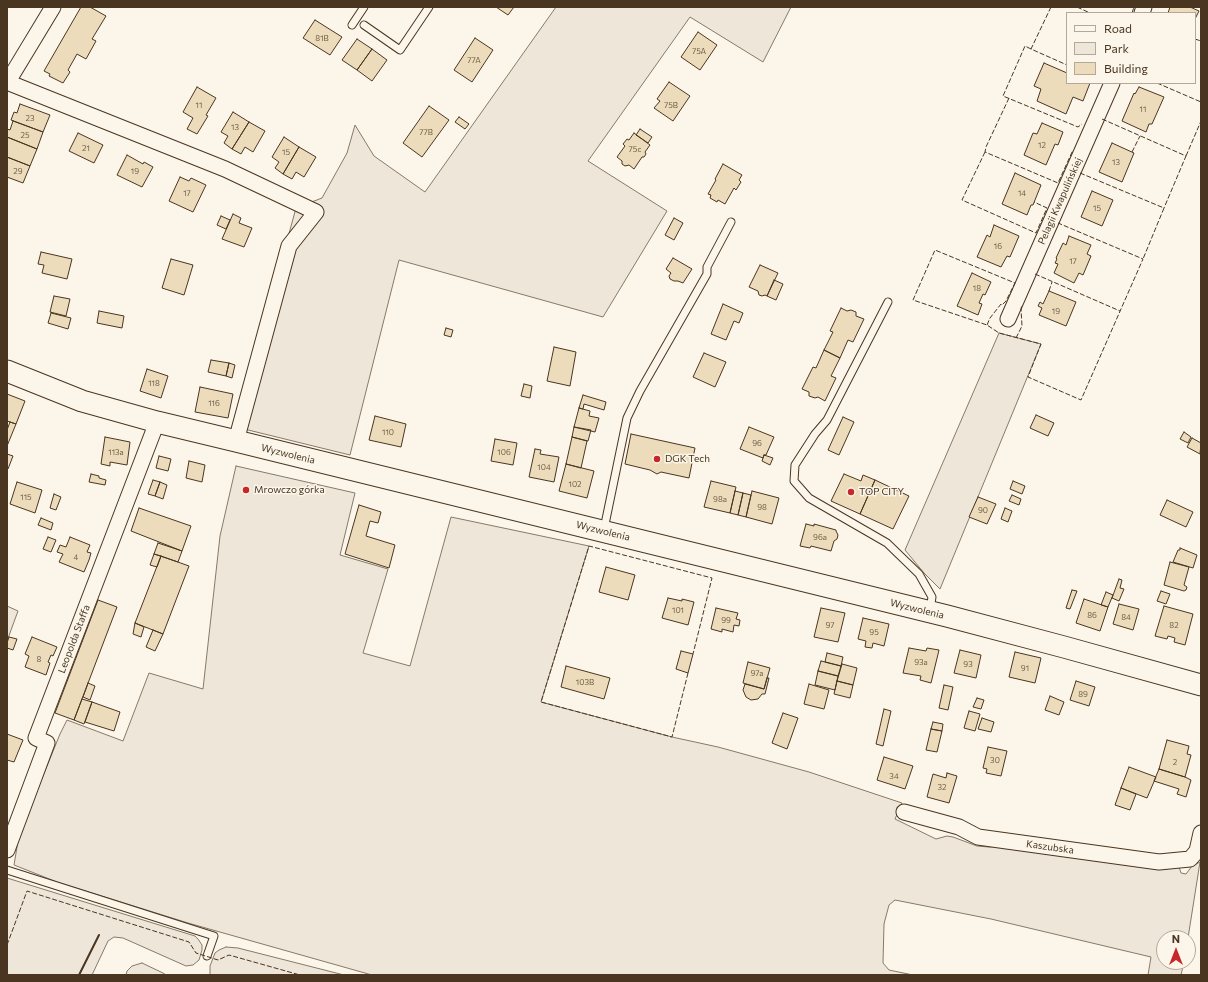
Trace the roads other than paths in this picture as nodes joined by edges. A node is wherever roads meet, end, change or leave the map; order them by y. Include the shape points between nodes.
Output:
1 (53, 7) edge
2 (364, 7) edge
3 (429, 7) edge
4 (352, 25) dead end
5 (364, 25) dead end
6 (7, 82) edge
7 (1112, 84) edge
8 (731, 222) dead end
9 (888, 302) dead end
10 (1008, 319) dead end
11 (7, 371) edge
12 (157, 422) junction
13 (236, 441) junction
14 (603, 532) junction
15 (929, 612) junction
16 (1201, 685) edge
17 (904, 812) dead end
18 (1201, 833) edge
19 (7, 850) edge
20 (7, 870) edge
21 (207, 956) dead end

1 - 6 street
2 - 4 lane
3 - 5 lane via 400,50
6 - 13 street via 225,169 316,212 289,246
7 - 10 street, Pelagii Kwapulińskiej
8 - 14 lane via 707,267 707,274 627,418
9 - 15 lane via 827,420 795,465 794,481 809,498 887,543 919,574 932,597
11 - 12 street, Wyzwolenia via 82,401
12 - 13 street, Wyzwolenia
12 - 19 street, Leopolda Staffa via 36,738 47,743
13 - 14 street, Wyzwolenia
14 - 15 street, Wyzwolenia
15 - 16 street, Wyzwolenia
17 - 18 street, Kaszubska via 959,827 978,837 1158,862 1190,859 1197,851
20 - 21 lane via 214,936

